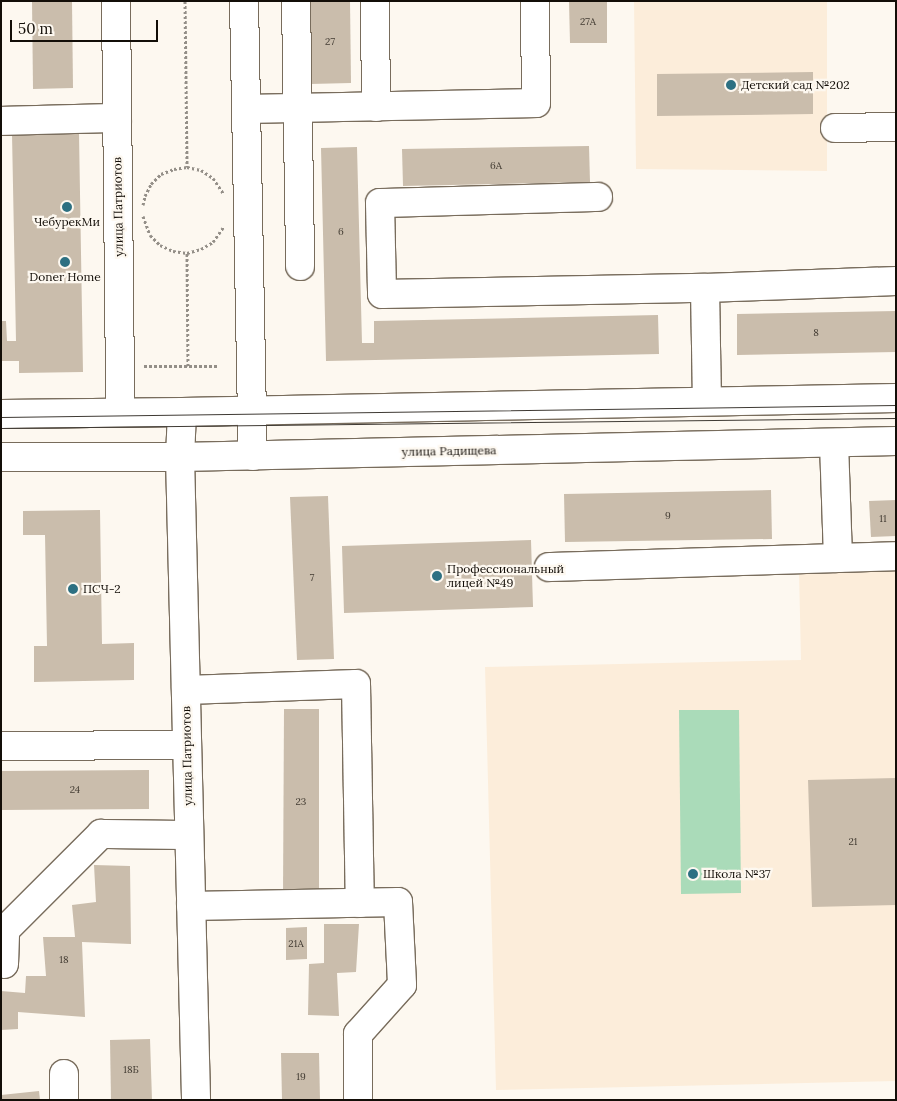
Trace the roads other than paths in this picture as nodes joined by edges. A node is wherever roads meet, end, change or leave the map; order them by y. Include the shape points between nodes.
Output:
1 (116, 1) edge
2 (244, 1) edge
3 (296, 1) edge
4 (375, 1) edge
5 (535, 1) edge
6 (376, 106) junction
7 (299, 108) junction
8 (247, 109) junction
9 (117, 118) junction
10 (1, 121) edge
11 (835, 128) dead end
12 (896, 128) edge
13 (598, 197) dead end
14 (300, 266) dead end
15 (896, 281) edge
16 (705, 288) junction
17 (896, 398) edge
18 (707, 401) junction
19 (253, 410) junction
20 (120, 412) junction
21 (182, 412) junction
22 (1, 414) edge
23 (896, 441) edge
24 (834, 442) junction
25 (253, 456) junction
26 (1, 457) edge
27 (180, 457) junction
28 (896, 556) edge
29 (838, 558) junction
30 (550, 567) dead end
31 (186, 690) junction
32 (187, 744) junction
33 (1, 746) edge
34 (189, 834) junction
35 (360, 903) junction
36 (191, 906) junction
37 (4, 964) dead end
38 (196, 1100) edge
39 (358, 1100) edge

1 - 9 street, улица Патриотов
2 - 8 street
3 - 7 street
4 - 6 street
5 - 6 street via 536,104
6 - 7 street
7 - 8 street
7 - 14 street
8 - 19 street
9 - 10 street
9 - 20 street, улица Патриотов
11 - 12 street
13 - 16 street via 380,203 382,294
15 - 16 street
16 - 18 street
17 - 18 street
18 - 19 street
19 - 21 street
19 - 25 street
20 - 21 street
20 - 22 street
21 - 27 street, улица Патриотов
23 - 24 street, улица Радищева
24 - 25 street, улица Радищева
24 - 29 street
25 - 27 street, улица Радищева
26 - 27 street, улица Радищева
27 - 31 street, улица Патриотов
28 - 29 street
29 - 30 street
31 - 32 street, улица Патриотов
31 - 35 street via 356,684
32 - 33 street
32 - 34 street, улица Патриотов
34 - 36 street, улица Патриотов
34 - 37 street via 101,834 5,930
35 - 36 street
35 - 39 street via 398,902 402,985 358,1034
36 - 38 street, улица Патриотов

